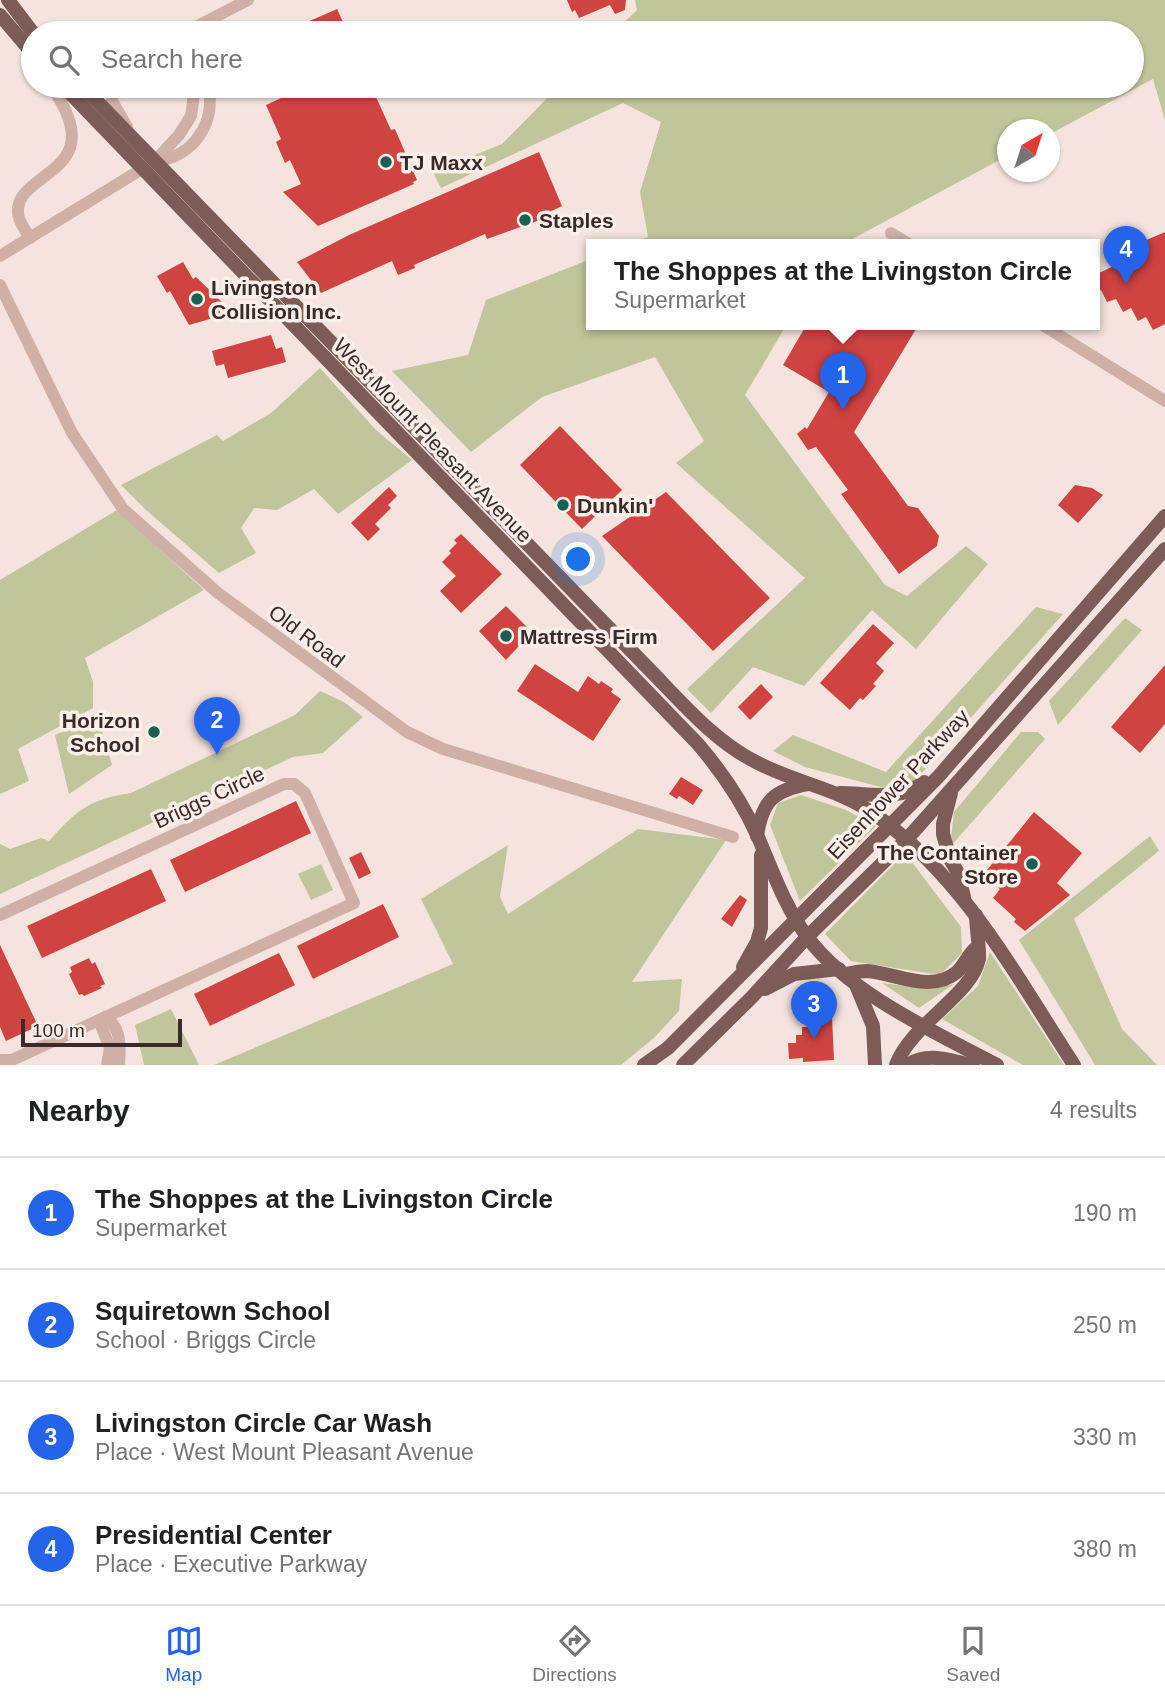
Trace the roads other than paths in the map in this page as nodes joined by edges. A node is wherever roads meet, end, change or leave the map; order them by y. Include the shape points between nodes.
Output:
1 (8, 0) edge
2 (248, 0) edge
3 (0, 15) edge
4 (24, 21) edge
5 (207, 21) edge
6 (16, 36) junction
7 (21, 41) edge
8 (21, 43) edge
9 (59, 98) edge
10 (74, 98) edge
11 (94, 98) edge
12 (112, 98) edge
13 (193, 98) edge
14 (210, 98) edge
15 (144, 150) junction
16 (155, 160) junction
17 (141, 169) junction
18 (891, 233) dead end
19 (30, 237) junction
20 (901, 239) edge
21 (0, 256) edge
22 (0, 285) edge
23 (1051, 330) edge
24 (1165, 401) edge
25 (1165, 516) edge
26 (1165, 549) edge
27 (938, 777) junction
28 (809, 784) junction
29 (952, 790) junction
30 (836, 793) junction
31 (890, 825) junction
32 (733, 837) dead end
33 (907, 839) junction
34 (759, 840) junction
35 (965, 899) junction
36 (976, 914) junction
37 (0, 915) edge
38 (796, 920) junction
39 (807, 937) junction
40 (977, 947) junction
41 (846, 974) junction
42 (734, 983) junction
43 (752, 997) junction
44 (106, 1017) junction
45 (923, 1025) junction
46 (0, 1060) edge
47 (107, 1065) edge
48 (119, 1065) edge
49 (644, 1065) edge
50 (683, 1065) edge
51 (875, 1065) edge
52 (895, 1065) edge
53 (907, 1065) edge
54 (973, 1065) edge
55 (997, 1065) edge
56 (1074, 1065) edge

1 - 4 main road
2 - 5 street
3 - 6 main road
6 - 7 main road
6 - 8 street
9 - 19 street via 71,124 72,141 57,168 27,191 19,204 18,215
10 - 17 main road, West Mount Pleasant Avenue
11 - 15 main road, West Mount Pleasant Avenue
12 - 15 street
13 - 16 street via 191,116
14 - 16 street via 209,115 199,136 182,153
15 - 16 main road, West Mount Pleasant Avenue
16 - 17 street
16 - 28 main road, West Mount Pleasant Avenue via 685,704 740,753
17 - 19 street
17 - 34 main road, West Mount Pleasant Avenue via 698,744 724,775
18 - 20 street
19 - 21 street
22 - 32 street, Old Road via 94,469 123,509 218,593 407,732 443,749
23 - 24 street
25 - 27 main road, Eisenhower Parkway
26 - 29 main road, Eisenhower Parkway
27 - 30 main road via 897,795
27 - 31 main road, Eisenhower Parkway
28 - 30 main road, West Mount Pleasant Avenue
28 - 34 main road via 775,795 760,816
29 - 33 main road, Eisenhower Parkway
29 - 35 main road via 943,834
30 - 31 main road
31 - 33 main road
31 - 38 main road, Eisenhower Parkway
33 - 35 main road
33 - 39 main road, Eisenhower Parkway
34 - 38 main road, West Mount Pleasant Avenue
34 - 42 main road via 761,928
35 - 36 main road
36 - 40 main road
36 - 56 main road
37 - 44 street, Briggs Circle via 284,784 294,784 305,793 354,902
38 - 39 main road, West Mount Pleasant Avenue
38 - 42 main road, Eisenhower Parkway
39 - 41 main road, West Mount Pleasant Avenue
39 - 43 main road, Eisenhower Parkway
40 - 41 main road via 957,972 937,981 867,971
40 - 45 main road via 979,956 972,975
41 - 43 main road via 794,974
41 - 45 main road
41 - 51 main road via 873,1027
42 - 49 main road, Eisenhower Parkway via 668,1048
43 - 50 main road, Eisenhower Parkway
44 - 46 street, Briggs Circle via 12,1060
44 - 47 street via 102,1028 110,1048
44 - 48 street via 114,1023 121,1044
45 - 52 main road
45 - 55 main road
53 - 54 main road via 933,1056

